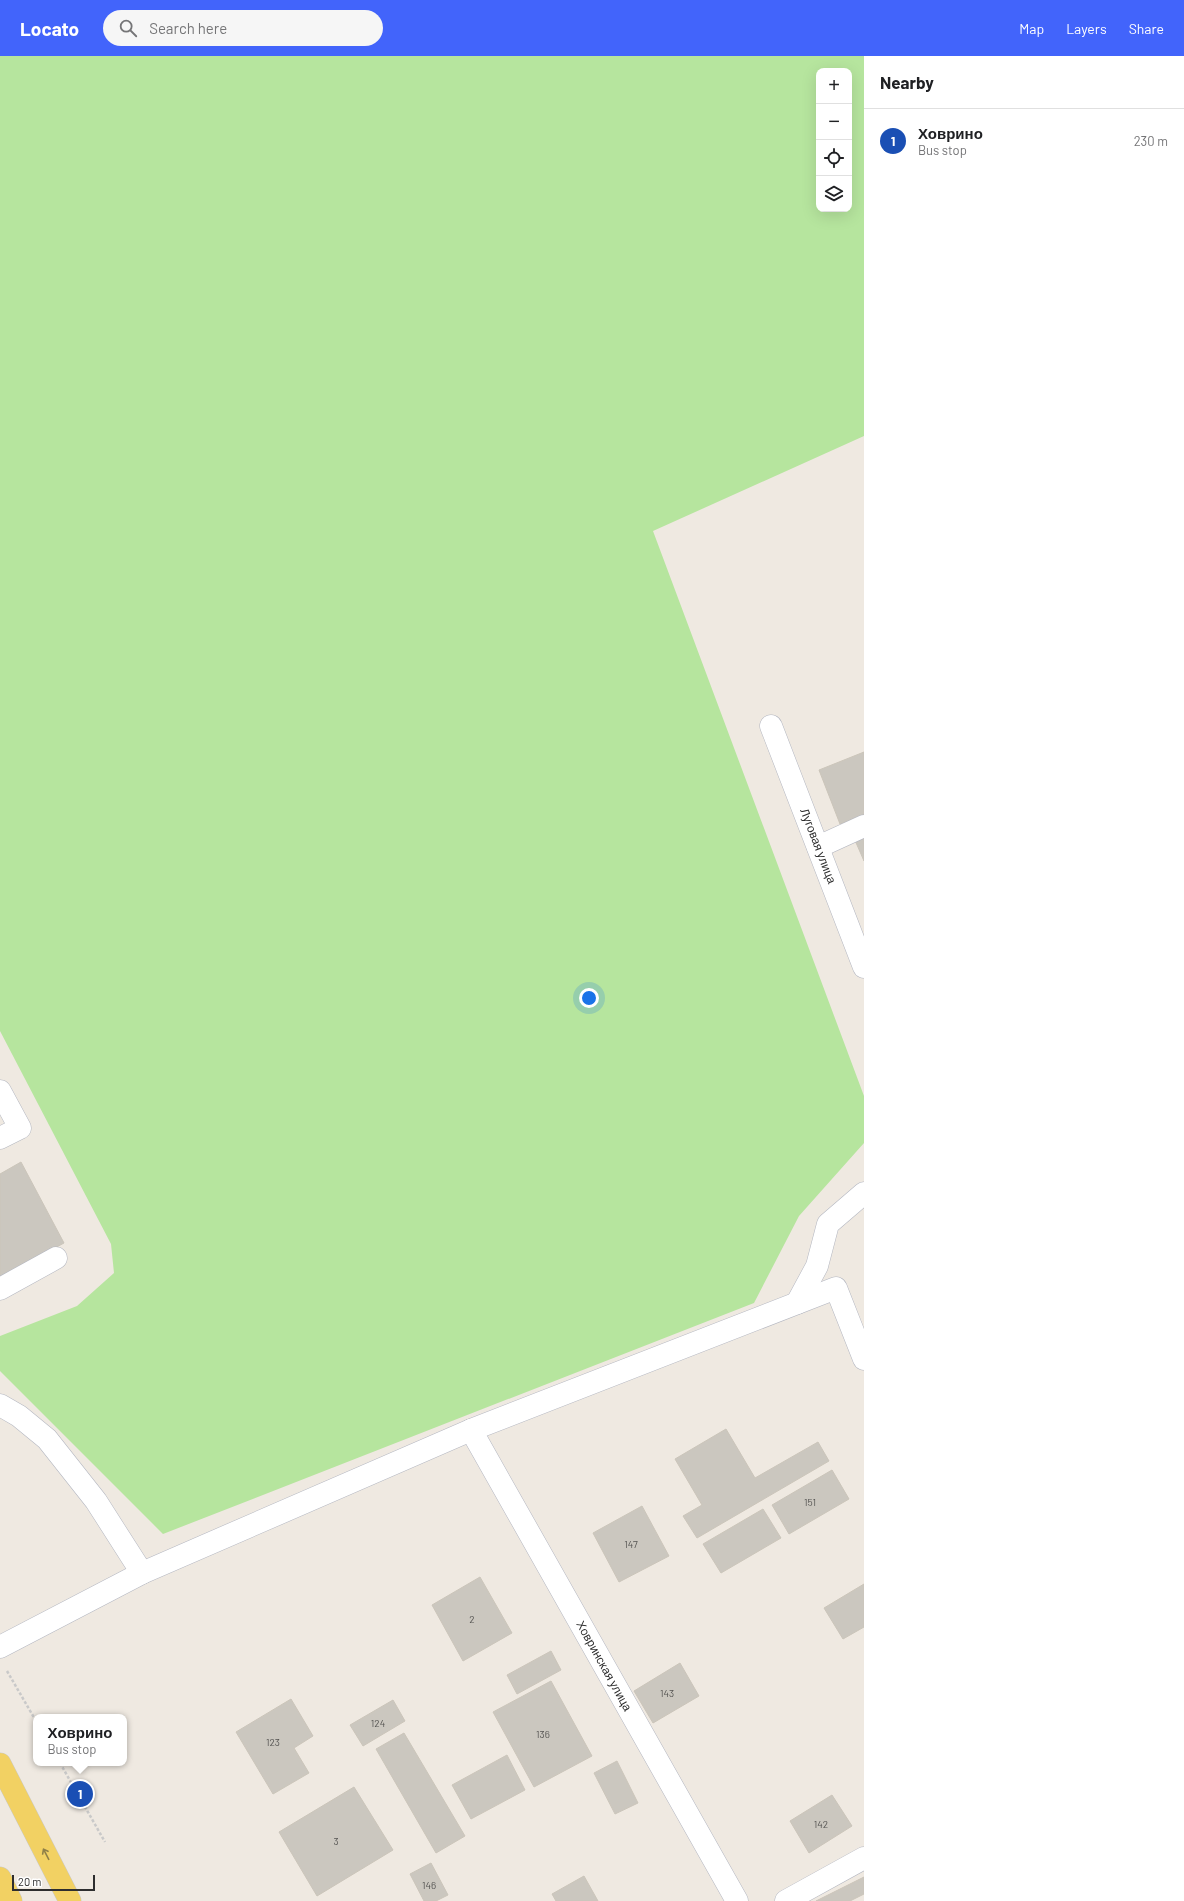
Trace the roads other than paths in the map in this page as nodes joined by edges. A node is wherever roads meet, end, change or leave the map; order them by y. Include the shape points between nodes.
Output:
1 (771, 726) dead end
2 (864, 826) edge
3 (818, 846) junction
4 (864, 967) edge
5 (0, 1091) edge
6 (0, 1138) edge
7 (864, 1193) edge
8 (56, 1258) dead end
9 (0, 1289) edge
10 (797, 1303) junction
11 (864, 1358) edge
12 (0, 1405) edge
13 (471, 1430) junction
14 (142, 1573) junction
15 (2, 1655) edge
16 (0, 1764) edge
17 (864, 1858) edge
18 (0, 1878) edge
19 (11, 1901) edge
20 (70, 1901) edge
21 (737, 1901) edge
22 (786, 1901) edge

1 - 3 street, Луговая улица
2 - 3 street
3 - 4 street, Луговая улица
5 - 6 street via 20,1128
7 - 10 street via 828,1224 817,1266
8 - 9 street
10 - 11 street via 836,1288
10 - 13 street
12 - 14 street via 47,1438 96,1501
13 - 14 street
13 - 21 street, Ховринская улица
14 - 15 street
20 -> 16 main road
17 - 22 street
18 - 19 main road

